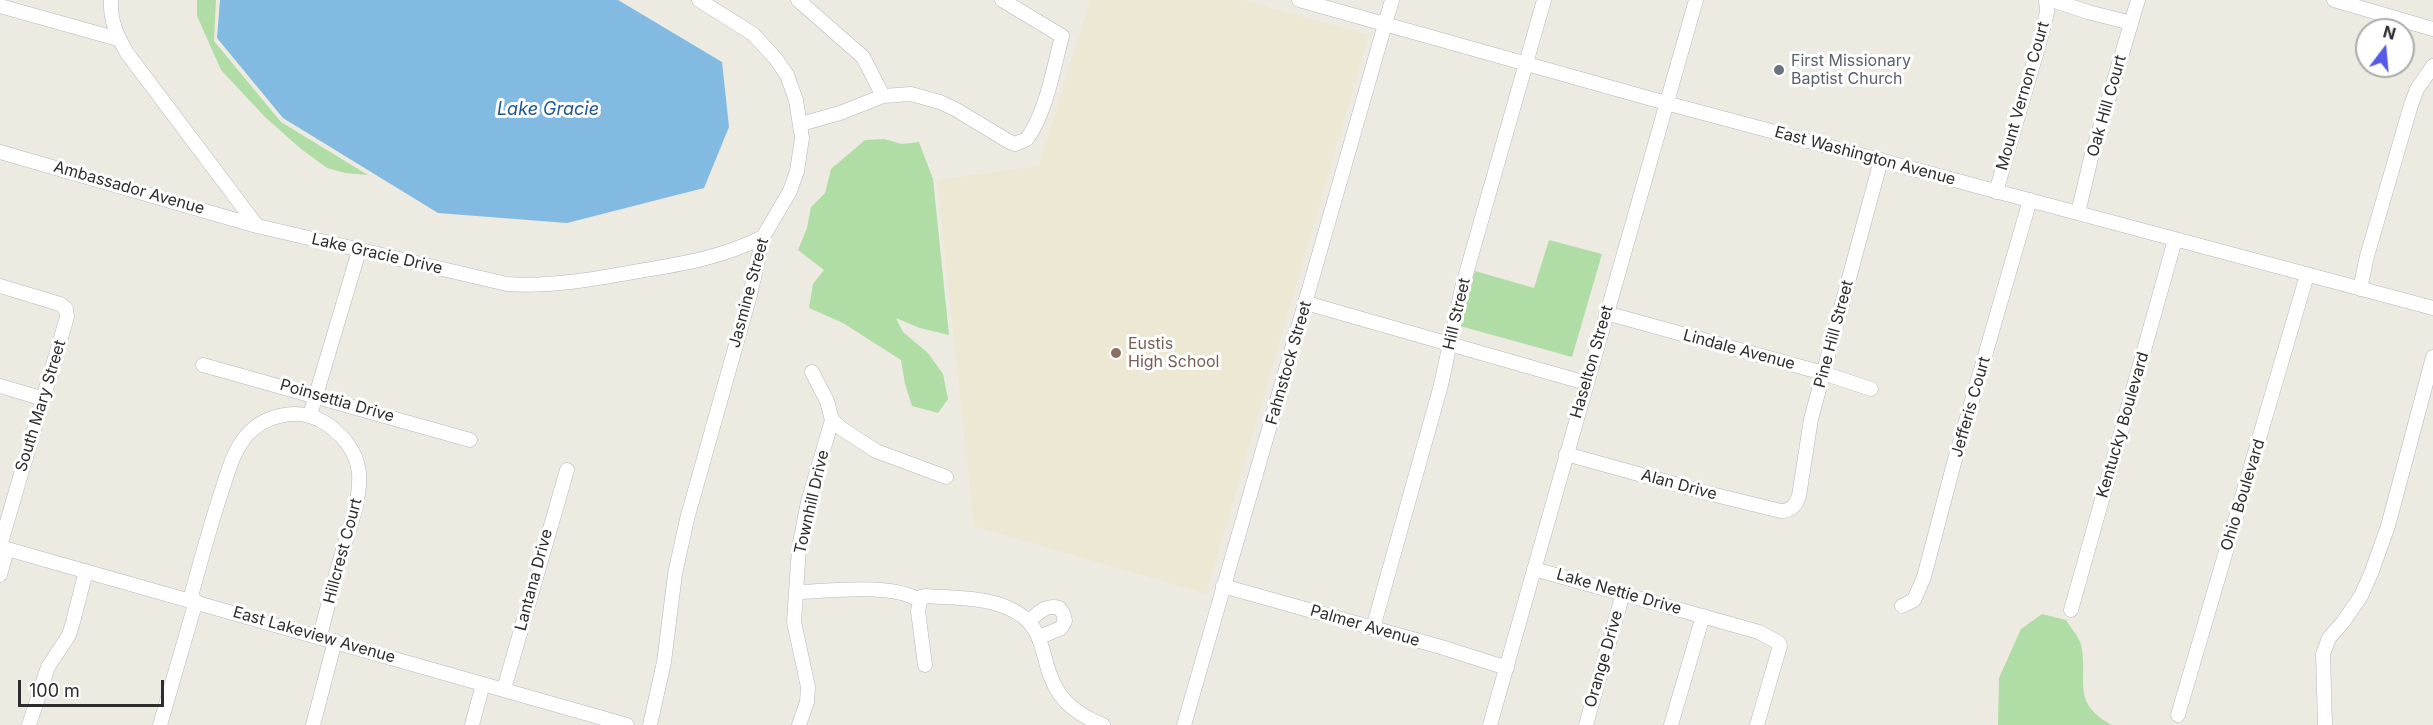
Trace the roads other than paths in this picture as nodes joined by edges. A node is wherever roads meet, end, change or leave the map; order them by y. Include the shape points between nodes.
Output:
1 (111, 0) edge
2 (699, 0) edge
3 (798, 0) edge
4 (1002, 0) edge
5 (1299, 0) edge
6 (1392, 0) edge
7 (1544, 0) edge
8 (1696, 0) edge
9 (2046, 0) edge
10 (2052, 0) edge
11 (2138, 0) edge
12 (2334, 0) edge
13 (2355, 3) edge
14 (10, 5) edge
15 (2131, 23) junction
16 (1385, 25) junction
17 (2433, 29) edge
18 (118, 39) junction
19 (1526, 65) junction
20 (2433, 66) edge
21 (883, 96) junction
22 (1666, 103) junction
23 (801, 124) junction
24 (0, 152) edge
25 (1881, 160) junction
26 (1996, 192) junction
27 (2030, 200) junction
28 (2078, 213) junction
29 (257, 226) junction
30 (763, 237) junction
31 (2175, 240) junction
32 (358, 250) junction
33 (2307, 275) junction
34 (0, 286) edge
35 (2360, 289) junction
36 (1306, 303) junction
37 (2433, 308) edge
38 (1606, 313) junction
39 (1451, 343) junction
40 (2433, 357) edge
41 (203, 365) dead end
42 (812, 372) dead end
43 (1823, 373) junction
44 (1586, 383) junction
45 (0, 386) edge
46 (1871, 389) dead end
47 (317, 396) junction
48 (44, 399) junction
49 (310, 415) junction
50 (832, 420) junction
51 (470, 440) dead end
52 (1566, 454) junction
53 (567, 470) dead end
54 (946, 477) dead end
55 (1792, 508) joint
56 (2, 547) edge
57 (1534, 569) junction
58 (86, 571) junction
59 (0, 575) edge
60 (1223, 586) junction
61 (797, 592) junction
62 (1623, 593) junction
63 (193, 600) junction
64 (919, 600) junction
65 (1902, 606) dead end
66 (2071, 610) dead end
67 (1704, 616) junction
68 (1029, 621) junction
69 (1373, 628) junction
70 (320, 636) junction
71 (1040, 638) junction
72 (335, 641) junction
73 (925, 665) dead end
74 (1507, 668) junction
75 (483, 684) junction
76 (504, 689) junction
77 (2178, 715) dead end
78 (29, 725) edge
79 (160, 725) edge
80 (313, 725) edge
81 (472, 725) edge
82 (627, 725) edge
83 (650, 725) edge
84 (799, 725) edge
85 (1103, 725) edge
86 (1184, 725) edge
87 (1490, 725) edge
88 (1586, 725) edge
89 (1671, 725) edge
90 (1757, 725) edge
91 (2325, 725) edge

1 - 18 street
2 - 23 street via 753,34 770,52 791,85
3 - 21 street via 863,57
4 - 21 street via 1062,36 1038,120 1027,139 1021,143 1008,141 940,102 911,94
5 - 16 street, East Washington Avenue
6 - 16 street, Fahnstock Street
7 - 19 street, Hill Street
8 - 22 street, Haselton Street
9 - 26 street, Mount Vernon Court via 2039,44
10 - 15 street
11 - 15 street, Oak Hill Court
12 - 13 street
13 - 17 street
14 - 18 street
15 - 28 street, Oak Hill Court
16 - 19 street, East Washington Avenue
16 - 36 street, Fahnstock Street
18 - 29 street
19 - 22 street, East Washington Avenue
19 - 39 street, Hill Street via 1462,288
20 - 35 street via 2411,105
21 - 23 street
22 - 25 street, East Washington Avenue
22 - 38 street, Haselton Street
23 - 30 street, Jasmine Street via 797,171 783,205
24 - 29 street, Ambassador Avenue
25 - 26 street, East Washington Avenue
25 - 43 street, Pine Hill Street
26 - 27 street, East Washington Avenue
27 - 28 street, East Washington Avenue
27 - 65 street, Jefferis Court via 1924,577 1914,600
28 - 31 street, East Washington Avenue
29 - 32 street, Lake Gracie Drive
30 - 32 street, Lake Gracie Drive via 708,259 594,280 526,286
30 - 83 street, Jasmine Street via 687,519
31 - 33 street, East Washington Avenue
31 - 66 street, Kentucky Boulevard
32 - 47 street
33 - 35 street, East Washington Avenue
33 - 77 street, Ohio Boulevard
34 - 48 street, South Mary Street via 66,309
35 - 37 street, East Washington Avenue
36 - 39 street
36 - 60 street, Fahnstock Street
38 - 43 street, Lindale Avenue
38 - 44 street, Haselton Street
39 - 44 street
39 - 69 street, Hill Street
40 - 91 street via 2388,526 2372,571 2361,596 2329,638 2323,654
41 - 47 street, Poinsettia Drive
42 - 50 street via 827,400
43 - 46 street, Lindale Avenue
43 - 55 street, Pine Hill Street via 1797,503
44 - 52 street, Haselton Street
45 - 48 street
47 - 49 street
47 - 51 street, Poinsettia Drive
48 - 56 street, South Mary Street
49 - 63 street via 288,414 265,422 246,436 238,448 218,503
49 - 70 street, Hillcrest Court via 346,442 359,474 356,505
50 - 54 street via 855,440 876,451
50 - 61 street, Townhill Drive via 808,502 799,549
52 - 55 street, Alan Drive via 1781,511
52 - 57 street, Haselton Street
53 - 76 street, Lantana Drive
56 - 58 street, East Lakeview Avenue
56 - 59 street, South Mary Street
57 - 62 street, Lake Nettie Drive
57 - 74 street, Haselton Street
58 - 63 street, East Lakeview Avenue
58 - 78 street via 74,622 48,668
60 - 69 street, Palmer Avenue
60 - 86 street, Fahnstock Street
61 - 64 street via 883,590 904,592
61 - 84 street, Townhill Drive via 794,622 808,687
62 - 67 street, Lake Nettie Drive
62 - 88 street, Orange Drive
63 - 70 street, East Lakeview Avenue
63 - 79 street
64 - 68 street via 924,596 993,602
64 - 73 street
67 - 89 street
67 - 90 street, Lake Nettie Drive via 1759,632 1779,643
68 - 71 street
68 - 71 street via 1049,607 1059,608 1063,613 1065,621 1061,628
69 - 74 street, Palmer Avenue
70 - 72 street, East Lakeview Avenue
71 - 85 street via 1060,694 1077,712
72 - 75 street, East Lakeview Avenue
72 - 80 street
74 - 87 street, Haselton Street
75 - 76 street, East Lakeview Avenue
75 - 81 street
76 - 82 street, East Lakeview Avenue

